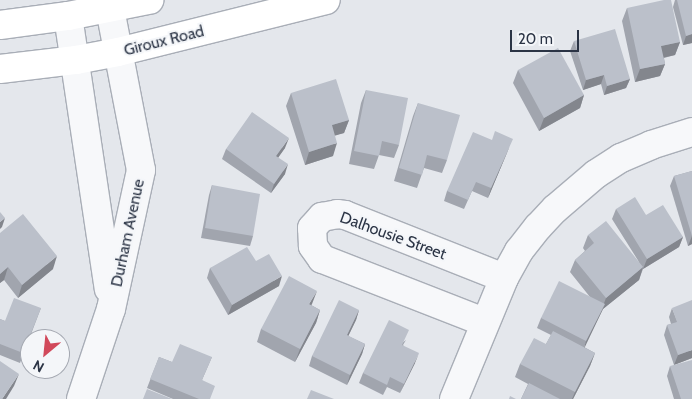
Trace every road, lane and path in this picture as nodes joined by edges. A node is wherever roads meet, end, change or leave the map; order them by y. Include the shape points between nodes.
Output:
1 (149, 0) edge
2 (326, 0) edge
3 (110, 9) junction
4 (68, 16) junction
5 (0, 25) edge
6 (118, 52) junction
7 (76, 60) junction
8 (0, 69) edge
9 (692, 132) edge
10 (504, 278) junction
11 (111, 309) junction
12 (484, 322) junction
13 (81, 399) edge
14 (454, 399) edge

1 - 3 main road
2 - 6 main road, Giroux Road
3 - 4 main road
3 - 6 street, Durham Avenue
4 - 5 main road
4 - 7 street, Durham Avenue
6 - 7 main road, Giroux Road
6 - 11 street, Durham Avenue via 141,170
7 - 8 main road, Giroux Road
7 - 11 street, Durham Avenue
9 - 10 street via 621,158 596,174 538,227
10 - 12 street
10 - 12 street, Dalhousie Street via 345,215 322,217 312,228 313,246 322,259
11 - 13 street, Durham Avenue
12 - 14 street

